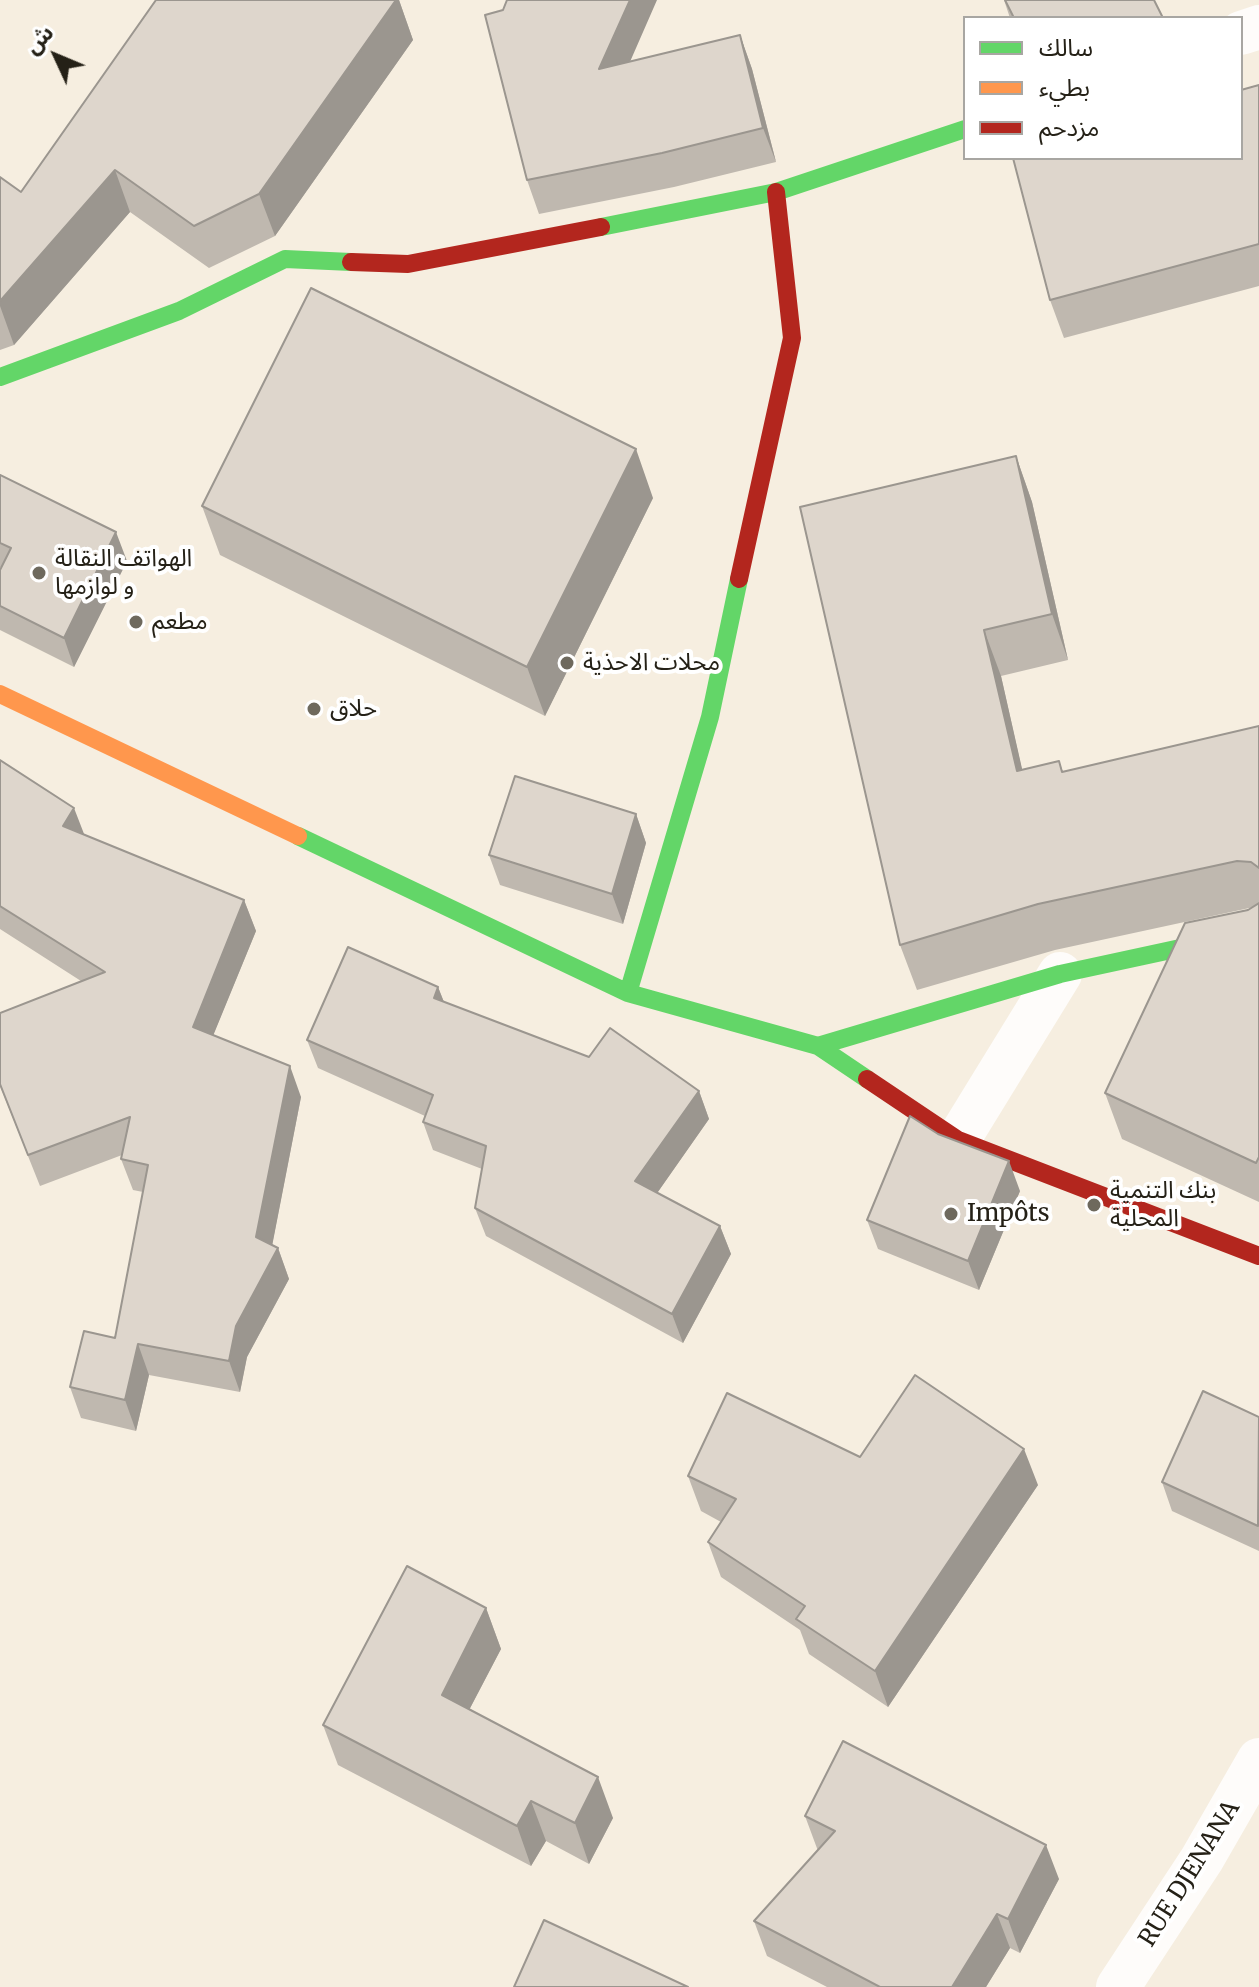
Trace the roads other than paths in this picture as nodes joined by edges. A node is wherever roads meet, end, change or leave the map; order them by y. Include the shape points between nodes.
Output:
1 (963, 130) edge
2 (776, 192) junction
3 (0, 377) edge
4 (0, 694) edge
5 (1259, 931) edge
6 (1060, 974) junction
7 (628, 993) junction
8 (818, 1046) junction
9 (958, 1140) junction
10 (1259, 1256) edge
11 (1259, 1760) edge
12 (1118, 1987) edge

1 - 2 street
2 - 3 street via 408,264 285,259 179,311
2 - 7 street via 792,338 710,717
4 - 7 street
5 - 6 street
6 - 8 street
6 - 9 street
7 - 8 street
8 - 9 street
9 - 10 street
11 - 12 street, RUE DJENANA

